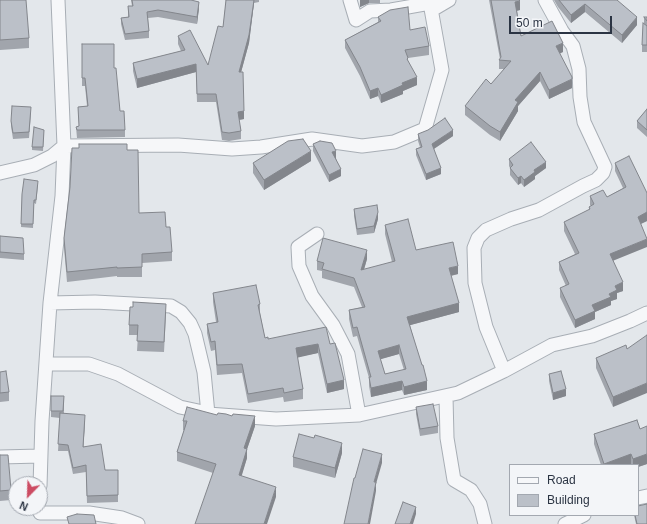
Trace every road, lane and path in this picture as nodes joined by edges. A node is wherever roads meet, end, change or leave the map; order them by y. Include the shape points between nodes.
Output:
1 (58, 0) edge
2 (350, 0) edge
3 (449, 0) edge
4 (545, 0) edge
5 (432, 10) junction
6 (64, 146) junction
7 (0, 173) edge
8 (317, 234) dead end
9 (50, 303) junction
10 (647, 313) edge
11 (46, 364) junction
12 (504, 371) junction
13 (446, 396) junction
14 (208, 414) junction
15 (359, 415) junction
16 (40, 456) junction
17 (0, 457) edge
18 (40, 476) edge
19 (48, 515) edge
20 (582, 516) edge
21 (138, 524) edge
22 (485, 524) edge
23 (566, 524) edge

1 - 6 street
2 - 5 street via 356,20 370,11 430,3
3 - 5 street
4 - 12 street via 573,46 580,69 580,98 584,122 605,167 596,180 539,210 486,230 478,238 474,248 475,282 486,327
5 - 6 street via 442,70 425,129 394,142 362,146 312,139 232,150 178,145
6 - 7 street via 52,156 34,165
6 - 9 street via 62,196
8 - 15 street via 298,246 299,266 312,296 333,325 348,354
9 - 11 street
9 - 14 street via 159,305 171,306 181,312 195,334 204,372
10 - 12 street via 592,336 552,345
11 - 14 street via 89,364 118,374 180,406
11 - 16 street
12 - 13 street
13 - 15 street
13 - 22 street via 447,438 454,480 471,490 480,504
14 - 15 street via 276,419
16 - 17 street
16 - 18 street
19 - 21 street via 89,513 122,518
20 - 23 street

